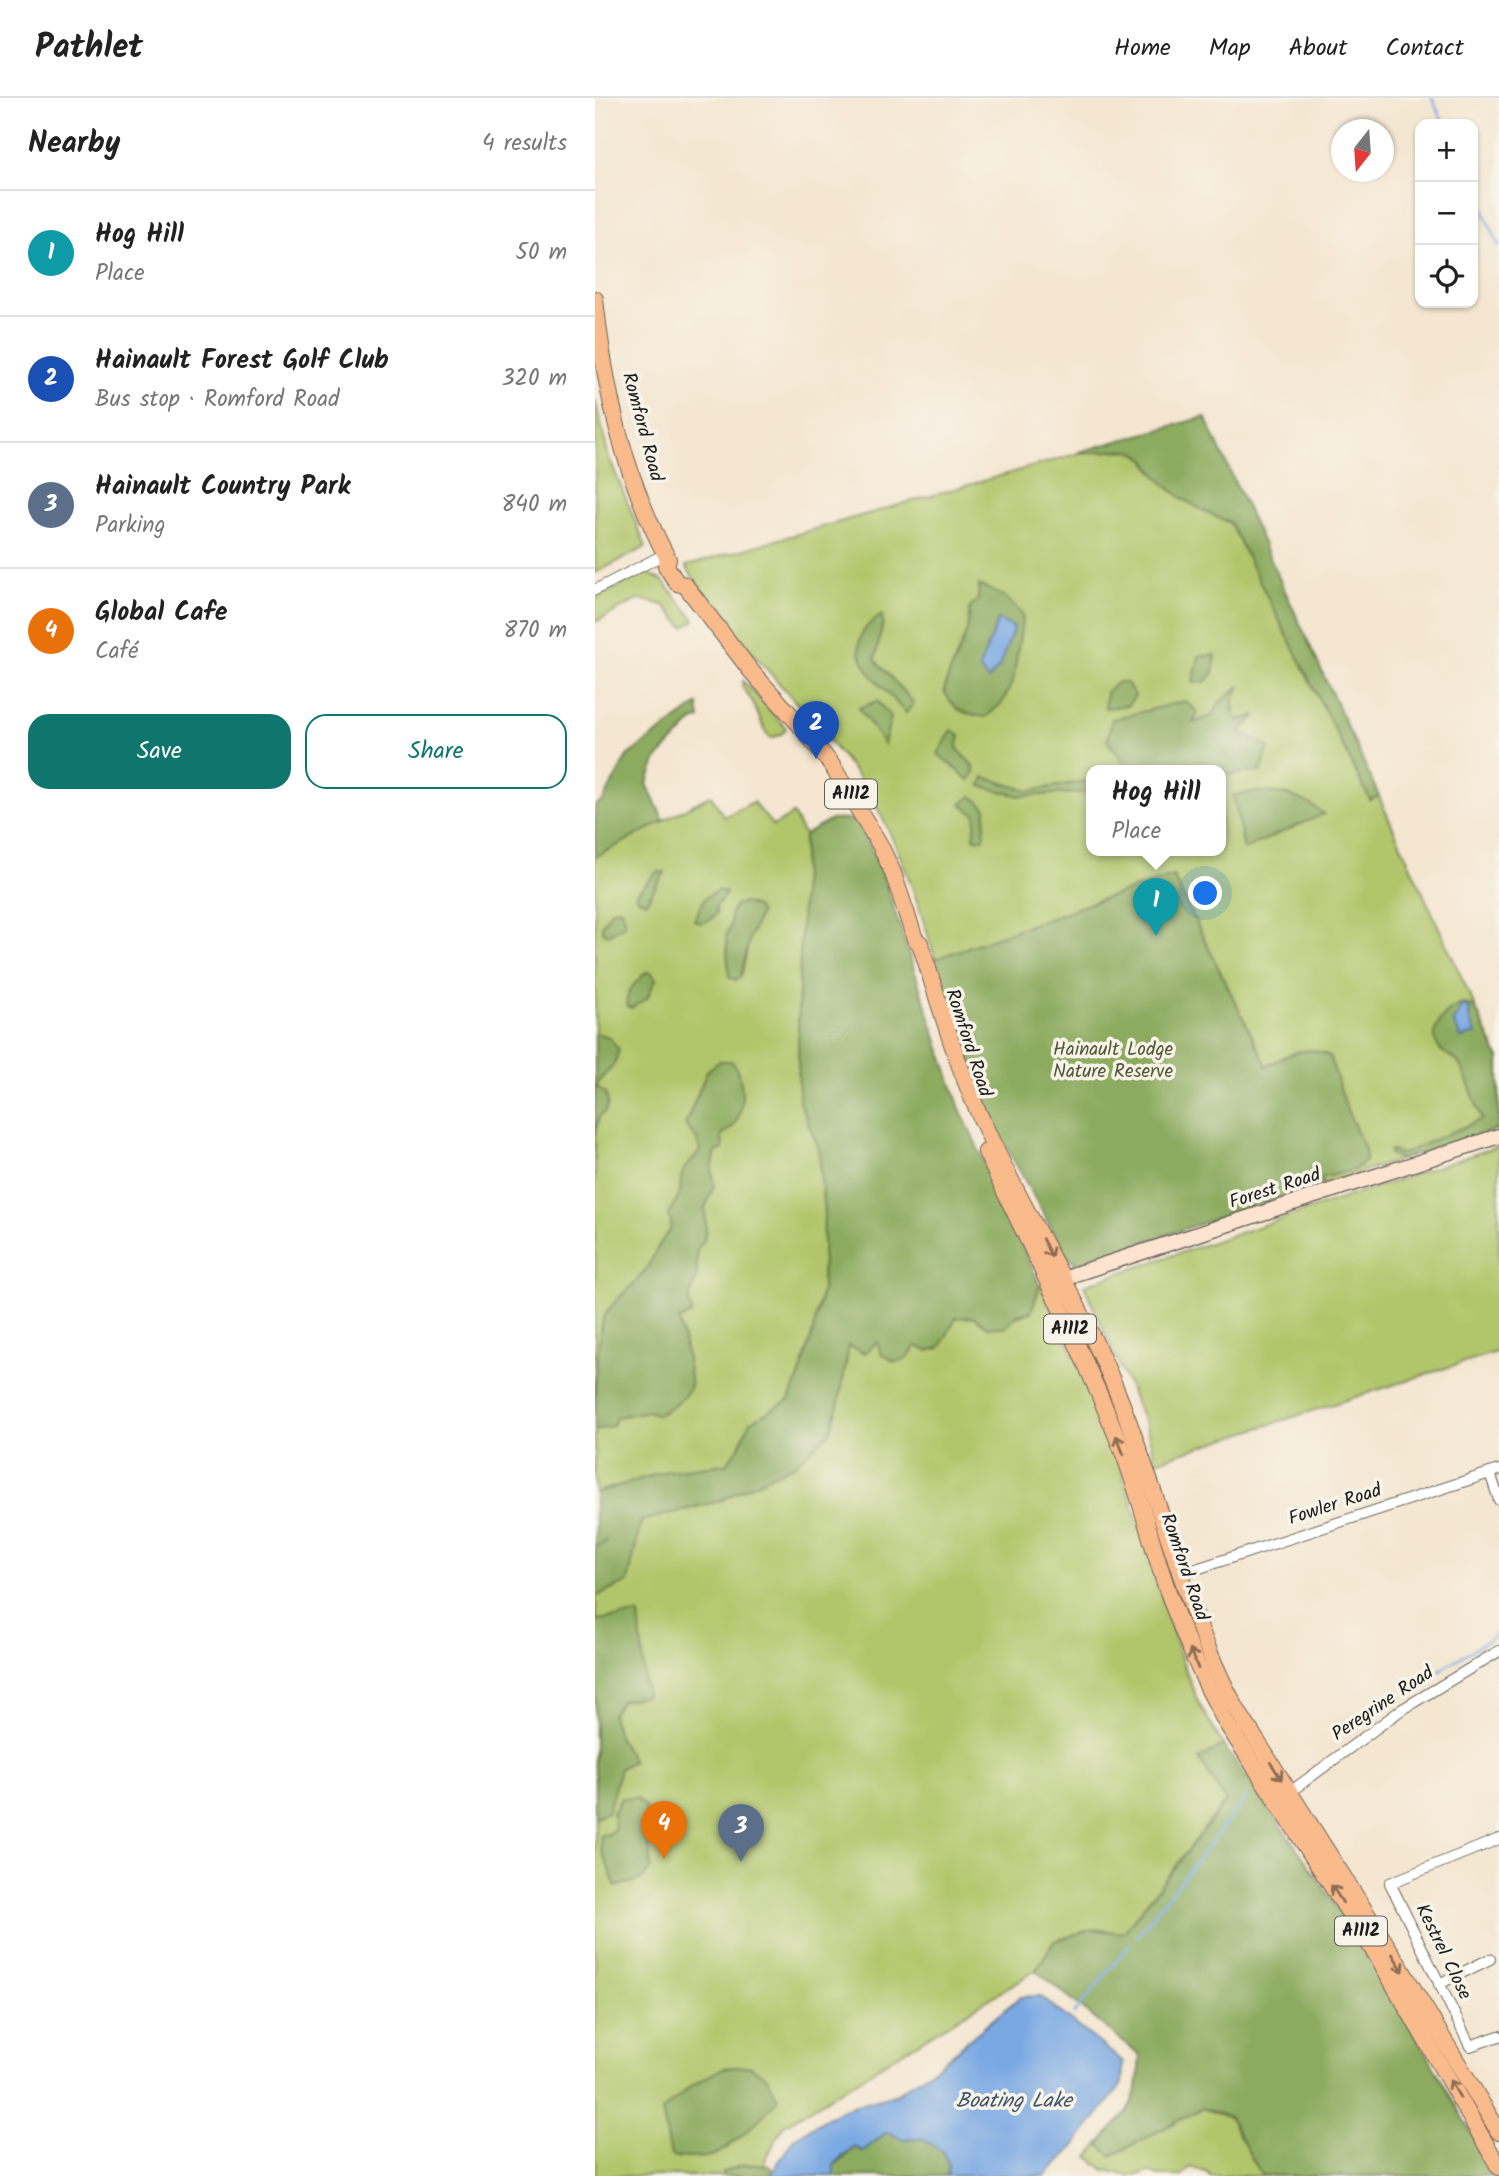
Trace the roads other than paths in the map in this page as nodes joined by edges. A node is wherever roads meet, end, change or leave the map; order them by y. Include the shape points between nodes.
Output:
1 (595, 299) edge
2 (666, 557) junction
3 (595, 590) edge
4 (915, 939) junction
5 (1499, 1136) edge
6 (1064, 1281) junction
7 (1494, 1471) edge
8 (1499, 1500) edge
9 (1181, 1574) junction
10 (1164, 1580) junction
11 (1499, 1651) edge
12 (1290, 1793) junction
13 (1499, 1839) edge
14 (1490, 1959) dead end
15 (1439, 1984) junction
16 (1499, 2036) edge
17 (1499, 2132) edge
18 (1494, 2145) edge
19 (1499, 2167) edge

1 - 2 main road, Romford Road / A1112 via 616,428
2 - 3 street
2 - 4 main road, Romford Road / A1112 via 677,583 685,585 831,764 880,845
4 -> 6 main road, Romford Road / A1112 via 985,1128
10 -> 4 main road, Romford Road / A1112 via 1105,1409 975,1131 953,1073
5 - 6 street, Forest Road
6 - 9 main road, Romford Road / A1112 via 1117,1390
7 - 8 street
7 - 9 street, Fowler Road
9 - 10 street, Fowler Road
9 -> 12 main road, Romford Road / A1112 via 1218,1675
18 -> 10 main road, Romford Road / A1112 via 1224,1721
11 - 12 street, Peregrine Road via 1401,1710
12 -> 17 main road, Romford Road / A1112
13 - 15 street, Kestrel Close via 1390,1883
14 - 15 street
15 - 16 street, Kestrel Close via 1470,2046
18 - 19 main road, Romford Road / A1112

